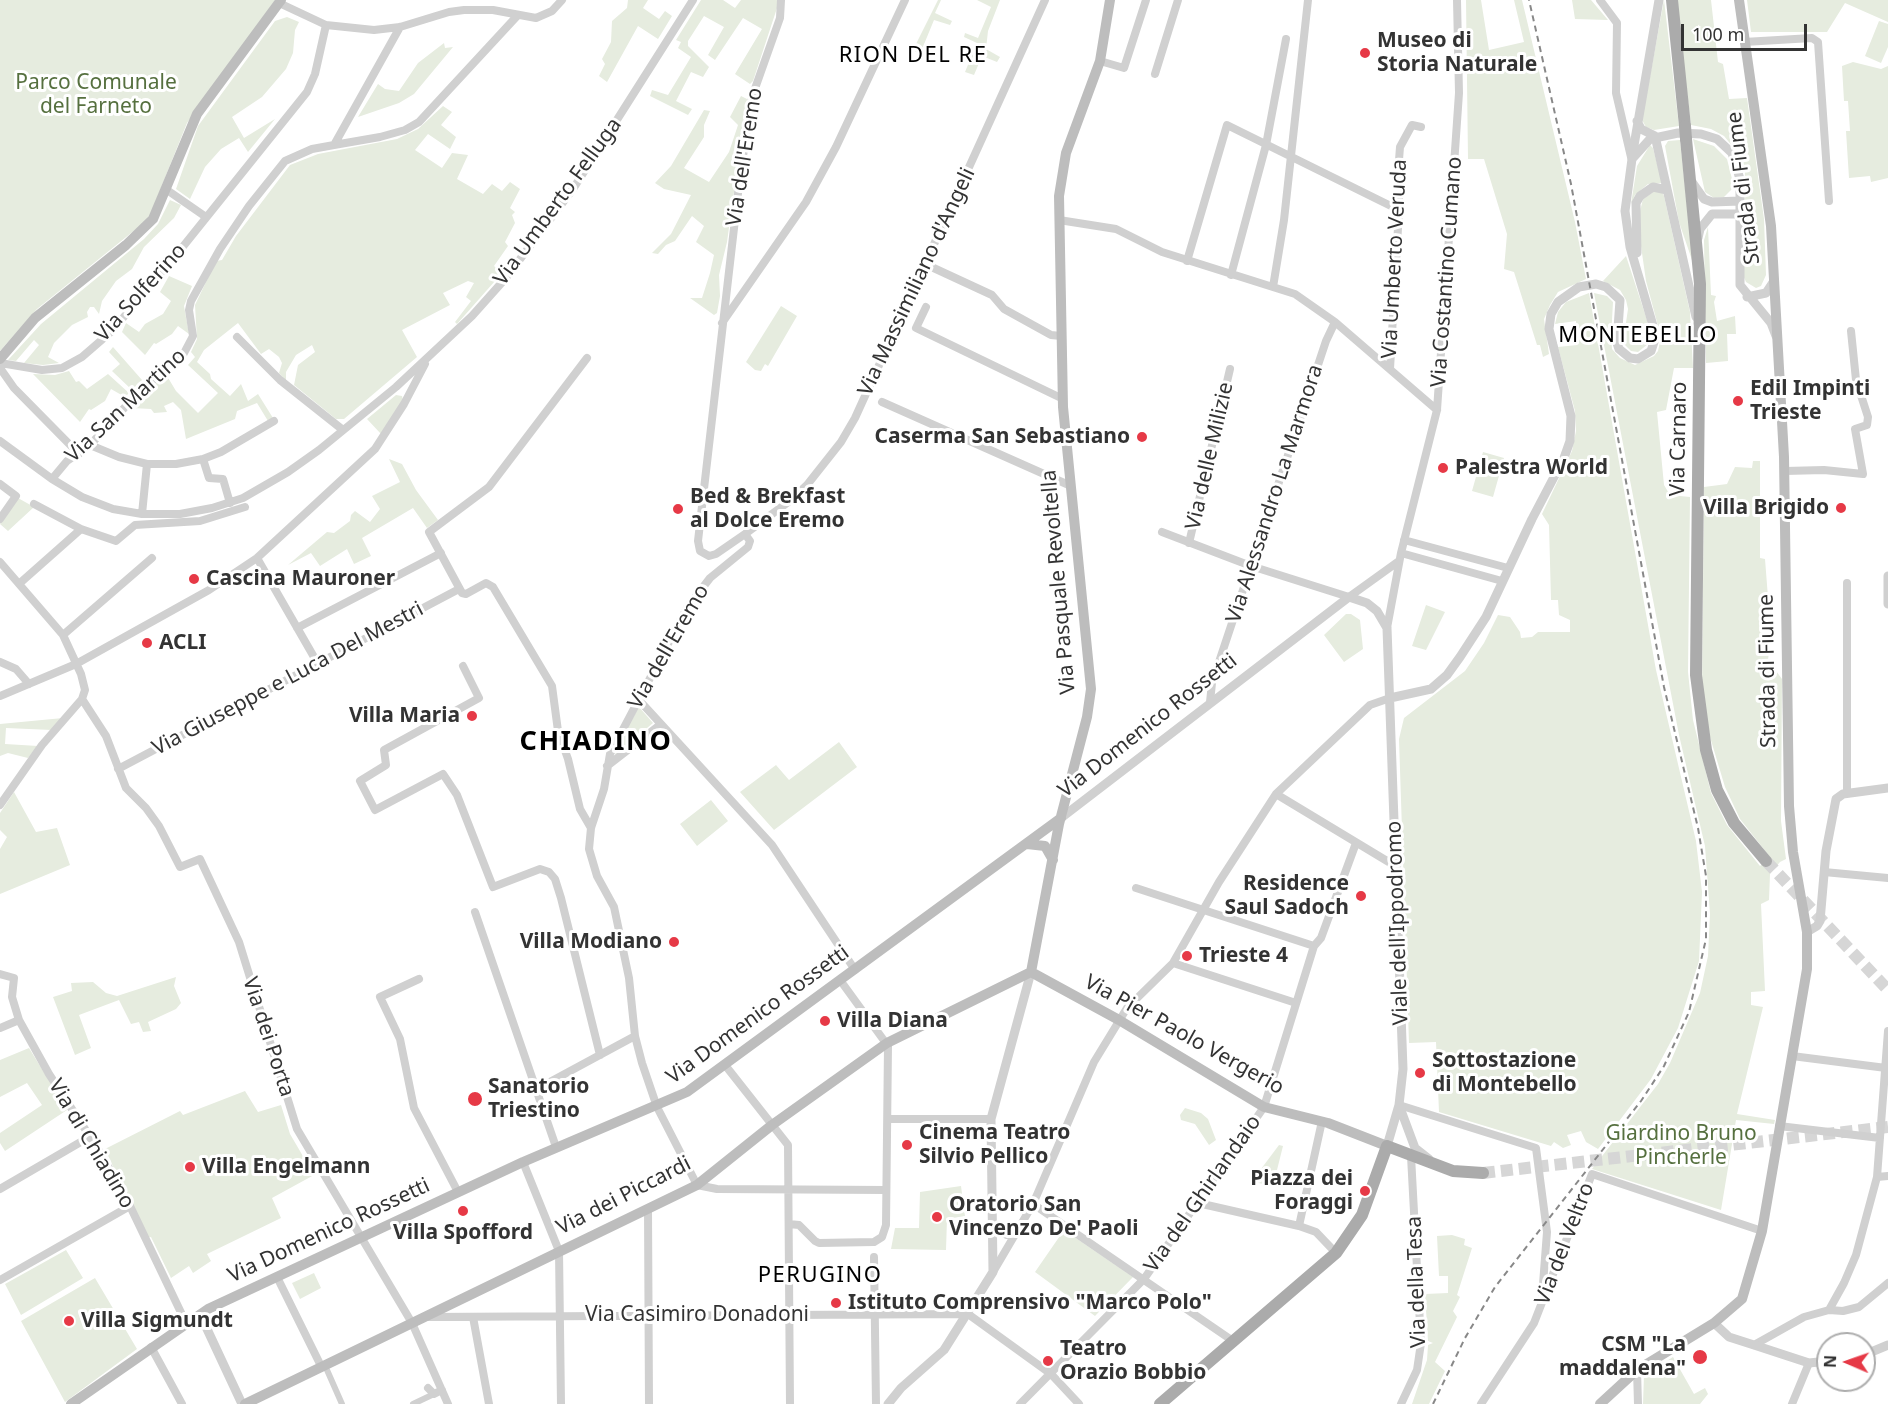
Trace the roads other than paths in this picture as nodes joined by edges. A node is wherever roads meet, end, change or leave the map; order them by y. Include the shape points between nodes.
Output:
1 (562, 0) edge
2 (693, 0) edge
3 (780, 0) edge
4 (905, 0) edge
5 (1046, 0) edge
6 (1118, 0) edge
7 (1146, 0) edge
8 (1178, 0) edge
9 (1308, 0) edge
10 (1456, 0) edge
11 (1600, 0) edge
12 (1659, 0) edge
13 (1672, 0) edge
14 (1739, 0) edge
15 (280, 1) edge
16 (1109, 4) edge
17 (518, 15) junction
18 (326, 25) junction
19 (400, 27) junction
20 (1286, 39) dead end
21 (1744, 42) junction
22 (1100, 61) junction
23 (1155, 74) dead end
24 (1637, 121) junction
25 (1421, 127) dead end
26 (1686, 133) junction
27 (1655, 136) junction
28 (334, 145) junction
29 (1266, 145) junction
30 (1290, 157) junction
31 (1632, 159) junction
32 (1691, 180) junction
33 (167, 190) junction
34 (1667, 190) junction
35 (1740, 201) junction
36 (1829, 201) dead end
37 (1399, 210) junction
38 (1740, 214) junction
39 (206, 217) junction
40 (1059, 220) junction
41 (1697, 240) junction
42 (1187, 261) junction
43 (925, 264) junction
44 (1231, 276) junction
45 (1774, 281) junction
46 (1641, 283) junction
47 (1273, 287) junction
48 (1754, 299) junction
49 (1775, 301) junction
50 (926, 307) dead end
51 (1335, 322) junction
52 (721, 324) junction
53 (1851, 331) dead end
54 (1061, 336) junction
55 (237, 337) dead end
56 (1777, 340) junction
57 (1701, 348) junction
58 (586, 358) dead end
59 (427, 360) junction
60 (0, 361) edge
61 (0, 368) edge
62 (1230, 369) dead end
63 (1390, 369) junction
64 (1063, 399) junction
65 (882, 402) dead end
66 (1437, 410) junction
67 (274, 421) dead end
68 (343, 430) junction
69 (0, 441) edge
70 (90, 445) junction
71 (79, 453) junction
72 (203, 459) junction
73 (147, 464) junction
74 (1785, 471) junction
75 (52, 479) junction
76 (0, 484) edge
77 (1071, 486) junction
78 (230, 503) junction
79 (34, 504) dead end
80 (245, 507) dead end
81 (142, 514) junction
82 (0, 519) edge
83 (81, 529) junction
84 (1162, 532) dead end
85 (745, 534) junction
86 (1404, 540) junction
87 (1189, 543) junction
88 (441, 553) junction
89 (1400, 557) junction
90 (152, 558) dead end
91 (257, 558) junction
92 (0, 562) edge
93 (1251, 566) junction
94 (1508, 568) junction
95 (1888, 576) edge
96 (1502, 581) junction
97 (20, 583) junction
98 (1846, 584) dead end
99 (459, 589) junction
100 (1349, 597) junction
101 (1888, 604) edge
102 (297, 628) junction
103 (1387, 628) junction
104 (63, 635) junction
105 (0, 662) edge
106 (76, 664) junction
107 (318, 664) junction
108 (463, 666) dead end
109 (28, 684) junction
110 (0, 696) edge
111 (1390, 698) junction
112 (82, 699) junction
113 (638, 699) junction
114 (1210, 702) junction
115 (660, 725) junction
116 (607, 766) junction
117 (118, 769) junction
118 (1888, 788) edge
119 (1847, 793) junction
120 (1276, 794) junction
121 (0, 805) edge
122 (1061, 818) junction
123 (591, 828) junction
124 (1356, 843) junction
125 (1026, 844) junction
126 (1053, 860) junction
127 (1766, 861) tunnel mouth
128 (1397, 867) junction
129 (1824, 872) junction
130 (1888, 878) edge
131 (1136, 888) dead end
132 (1204, 911) junction
133 (475, 912) dead end
134 (1807, 932) junction
135 (1314, 946) junction
136 (1173, 963) junction
137 (855, 970) junction
138 (1031, 972) junction
139 (0, 974) edge
140 (419, 979) dead end
141 (840, 980) junction
142 (1296, 1003) junction
143 (19, 1020) junction
144 (1119, 1020) junction
145 (0, 1028) edge
146 (1888, 1032) edge
147 (635, 1036) junction
148 (887, 1042) junction
149 (600, 1055) junction
150 (1792, 1056) junction
151 (725, 1065) junction
152 (1886, 1068) junction
153 (535, 1090) junction
154 (1399, 1106) junction
155 (657, 1107) junction
156 (1264, 1107) junction
157 (888, 1119) junction
158 (991, 1119) junction
159 (1322, 1121) junction
160 (772, 1125) junction
161 (1779, 1126) junction
162 (91, 1136) junction
163 (1880, 1138) junction
164 (1387, 1146) junction
165 (556, 1147) junction
166 (1411, 1156) junction
167 (523, 1162) junction
168 (1453, 1171) junction
169 (1483, 1173) tunnel mouth
170 (1888, 1176) edge
171 (1877, 1177) junction
172 (697, 1185) junction
173 (0, 1189) edge
174 (789, 1190) junction
175 (886, 1190) junction
176 (458, 1192) junction
177 (1198, 1203) junction
178 (1033, 1204) junction
179 (130, 1206) junction
180 (648, 1209) junction
181 (789, 1224) junction
182 (1299, 1226) junction
183 (994, 1229) junction
184 (1762, 1231) junction
185 (1018, 1232) junction
186 (362, 1238) junction
187 (559, 1251) junction
188 (1336, 1253) junction
189 (874, 1257) dead end
190 (993, 1272) junction
191 (277, 1277) junction
192 (1144, 1279) junction
193 (0, 1280) edge
194 (1888, 1283) edge
195 (1542, 1305) junction
196 (1829, 1310) junction
197 (200, 1314) junction
198 (875, 1314) junction
199 (968, 1314) junction
200 (790, 1315) junction
201 (560, 1316) junction
202 (649, 1316) junction
203 (425, 1317) junction
204 (473, 1317) junction
205 (186, 1323) junction
206 (412, 1323) junction
207 (1714, 1323) junction
208 (1233, 1341) junction
209 (1754, 1345) junction
210 (151, 1347) junction
211 (1816, 1362) edge
212 (1809, 1363) junction
213 (324, 1368) junction
214 (1638, 1370) junction
215 (1051, 1374) junction
216 (435, 1391) junction
217 (71, 1404) edge
218 (182, 1404) edge
219 (243, 1404) edge
220 (342, 1404) edge
221 (413, 1404) edge
222 (448, 1404) edge
223 (489, 1404) edge
224 (561, 1404) edge
225 (650, 1404) edge
226 (790, 1404) edge
227 (876, 1404) edge
228 (888, 1404) edge
229 (1020, 1404) edge
230 (1079, 1404) edge
231 (1160, 1404) edge
232 (1401, 1404) edge
233 (1482, 1404) edge
234 (1600, 1404) edge
235 (1638, 1404) edge
236 (1792, 1404) edge

1 - 17 street via 544,16
2 - 59 street, Via Umberto Felluga via 597,154 547,225 479,308
3 - 52 street, Via dell'Eremo via 780,18 752,97
4 - 52 street via 806,202
5 - 43 street, Via Massimiliano d'Angeli
6 - 16 street
7 - 22 street via 1124,68
8 - 23 street
9 - 30 street
10 - 66 street, Via Costantino Cumano via 1459,93
11 - 31 street via 1617,23 1615,86
12 - 24 street
13 - 26 main road, Via Carnaro
14 - 21 main road, Strada di Fiume
15 - 18 street
15 - 33 main road via 197,114
16 - 22 main road, Via Pasquale Revoltella
17 - 19 street via 493,10 457,11
17 - 28 street, Via San Martino via 419,122 380,137
18 - 19 street via 364,30
18 - 39 street, Via Solferino via 307,92
19 - 28 street
20 - 29 street
21 - 36 street via 1812,38 1818,42
21 - 45 main road, Strada di Fiume via 1770,209
22 - 40 main road, Via Pasquale Revoltella via 1062,168
24 - 27 street via 1641,129
24 - 31 street
25 - 37 street, Via Umberto Veruda via 1412,124 1400,147
26 - 27 street
26 - 32 main road, Via Carnaro
26 - 35 street via 1717,139 1732,153 1738,170
27 - 31 street
27 - 34 street
28 - 70 street, Via San Martino via 297,154 280,166 220,249 190,301 193,336 188,348 139,392
29 - 30 street
29 - 42 street via 1227,125
29 - 44 street
30 - 37 street
30 - 47 street
31 - 46 street via 1625,211
32 - 35 street via 1704,199
32 - 41 main road, Via Carnaro
33 - 39 street
33 - 60 main road via 146,227 40,314
34 - 46 street via 1653,187 1636,203
34 - 57 street
35 - 38 street
37 - 63 street, Via Umberto Veruda
38 - 41 street via 1713,214 1700,229
38 - 48 street via 1738,278 1743,292
39 - 60 street, Via Solferino via 122,319 82,357 53,370
40 - 42 street via 1116,229
40 - 54 main road, Via Pasquale Revoltella
41 - 57 main road, Via Carnaro
42 - 44 street
43 - 54 street via 992,295 1004,309
43 - 85 street, Via Massimiliano d'Angeli via 841,442 807,485
44 - 47 street
45 - 48 street via 1770,290
45 - 49 main road, Strada di Fiume
46 - 94 street via 1653,323 1654,342 1651,351 1638,359 1619,349 1620,300 1606,287 1586,285 1568,292 1551,314 1551,345 1571,416 1570,441
47 - 51 street via 1295,294
48 - 49 street via 1767,305
48 - 56 street
49 - 56 main road, Strada di Fiume
50 - 64 street via 916,328
51 - 63 street
51 - 93 street, Via Alessandro La Marmora
52 - 85 street, Via dell'Eremo via 699,546 704,554 716,554
53 - 74 street via 1856,380 1868,417 1866,425 1855,429 1863,474
54 - 64 main road, Via Pasquale Revoltella
55 - 68 street via 280,380
56 - 74 main road, Strada di Fiume
57 - 127 main road, Via Carnaro via 1695,654 1699,708 1723,807
58 - 88 street via 489,487 429,532
59 - 68 street, Via Umberto Felluga
59 - 91 street via 375,449
61 - 71 street via 14,388
62 - 87 street, Via delle Milizie
63 - 66 street
64 - 77 main road, Via Pasquale Revoltella
65 - 77 street
66 - 86 street, Via Costantino Cumano
67 - 72 street via 238,444
68 - 78 street, Via Umberto Felluga via 288,471
69 - 75 street, Via Umberto Felluga
70 - 71 street, Via San Martino
70 - 73 street
71 - 75 street, Via San Martino
72 - 73 street
72 - 78 street via 209,478 223,479
73 - 81 street
74 - 134 main road, Strada di Fiume via 1789,812
75 - 81 street, Via Umberto Felluga via 97,504
76 - 82 street via 16,496
77 - 122 main road, Via Pasquale Revoltella via 1090,689 1087,717
78 - 81 street, Via Umberto Felluga via 188,513
79 - 83 street
80 - 83 street via 200,521 135,525 117,541
83 - 97 street
84 - 87 street, Via delle Milizie
85 - 113 street, Via dell'Eremo via 750,541 748,547 702,587
86 - 89 street, Via Costantino Cumano
86 - 94 street
87 - 93 street, Via delle Milizie
88 - 99 street
88 - 102 street
89 - 96 street
89 - 100 street
89 - 103 street, Via Costantino Cumano
90 - 104 street
91 - 102 street
91 - 106 street via 222,583
92 - 97 street
93 - 100 street, Via delle Milizie
93 - 114 street, Via Alessandro La Marmora via 1212,683
94 - 96 street
95 - 101 street
96 - 111 street via 1486,617 1447,675 1431,689
97 - 104 street
98 - 119 street
99 - 107 street, Via Giuseppe e Luca Del Mestri
99 - 123 street, Via Giuseppe e Luca Del Mestri via 464,594 486,583 493,587 552,686 558,731 580,809
100 - 103 street via 1371,606
100 - 114 street, Via Domenico Rossetti
102 - 107 street
103 - 111 street, Viale dell'Ippodromo
104 - 106 street
105 - 109 street via 16,669
106 - 109 street
106 - 112 street via 85,684
107 - 117 street, Via Giuseppe e Luca Del Mestri
108 - 149 street via 479,698 384,750 386,765 360,781 375,810 443,774 457,795 493,887 540,869 549,872 561,898
109 - 110 street
111 - 120 street via 1370,705
111 - 128 street, Viale dell'Ippodromo
112 - 117 street, Via dei Porta via 106,736
112 - 121 street
113 - 115 street
113 - 116 street, Via dell'Eremo
114 - 122 street, Via Domenico Rossetti
115 - 116 street
115 - 137 street via 772,845
116 - 123 street, Via dell'Eremo
117 - 186 street, Via dei Porta via 128,792 159,826 180,867 200,859 239,942 297,1129
118 - 119 street
119 - 129 street via 1835,803
120 - 124 street
120 - 132 street
122 - 125 main road, Via Domenico Rossetti
122 - 126 main road, Via Pasquale Revoltella
123 - 147 street, Via dell'Eremo via 589,849 597,876 614,907
124 - 128 street
124 - 135 street, Via del Ghirlandaio via 1321,938
125 - 126 main road via 1041,844
125 - 137 main road, Via Domenico Rossetti
126 - 138 main road, Via Pasquale Revoltella
128 - 154 street, Viale dell'Ippodromo via 1403,1069
129 - 130 street
129 - 134 street via 1821,921
131 - 132 street
132 - 135 street
132 - 136 street
133 - 153 street
134 - 150 main road, Strada di Fiume via 1807,969
135 - 142 street, Via del Ghirlandaio
136 - 142 street
136 - 144 street
137 - 141 main road, Via Domenico Rossetti
138 - 144 main road, Via Pier Paolo Vergerio
138 - 148 main road, Via dei Piccardi
138 - 158 street, Via Pasquale Revoltella
139 - 143 street, Via di Chiadino via 14,978 12,997
140 - 176 street via 380,997 400,1039 414,1108
141 - 148 street
141 - 151 main road, Via Domenico Rossetti
142 - 156 street, Via del Ghirlandaio
143 - 145 street
143 - 162 street, Via di Chiadino
144 - 156 main road, Via Pier Paolo Vergerio
144 - 178 street via 1086,1077
146 - 152 street
147 - 149 street
147 - 155 street, Via dell'Eremo
148 - 157 street
148 - 160 main road, Via dei Piccardi
149 - 153 street
150 - 152 street
150 - 161 main road, Strada di Fiume
151 - 155 main road, Via Domenico Rossetti via 687,1092
151 - 160 street
152 - 163 street
153 - 165 street
154 - 164 street, Viale dell'Ippodromo
154 - 168 street via 1415,1148
154 - 195 street via 1536,1148 1547,1232
155 - 165 main road, Via Domenico Rossetti
155 - 172 street, Via dell'Eremo
156 - 159 main road, Via Pier Paolo Vergerio
156 - 177 street, Via del Ghirlandaio
157 - 158 street
157 - 175 street
158 - 183 street, Via Pasquale Revoltella
159 - 164 main road
159 - 182 street
160 - 172 main road, Via dei Piccardi
160 - 174 street via 788,1145
161 - 163 street
161 - 184 main road, Strada di Fiume
162 - 173 street
162 - 179 street, Via di Chiadino
163 - 171 street
164 - 166 main road
164 - 188 main road via 1362,1215
165 - 167 main road, Via Domenico Rossetti
166 - 168 main road
166 - 232 street, Via della Tesa via 1421,1343 1417,1370
167 - 176 main road, Via Domenico Rossetti
167 - 187 street
168 - 169 main road
170 - 171 street
171 - 196 street via 1856,1254
172 - 174 street
172 - 180 main road, Via dei Piccardi
174 - 175 street
174 - 181 street
175 - 181 street via 886,1226 882,1237 874,1242 819,1243 799,1225
176 - 186 main road, Via Domenico Rossetti
177 - 182 street
177 - 192 street, Via del Ghirlandaio
178 - 185 street
178 - 192 street
179 - 193 street
179 - 205 street, Via di Chiadino
180 - 187 main road, Via dei Piccardi
180 - 202 street
181 - 200 street
182 - 188 street via 1316,1232
183 - 185 street via 1007,1236
183 - 190 street, Via Pasquale Revoltella
184 - 195 street, Via del Veltro via 1592,1174
184 - 207 main road, Strada di Fiume via 1742,1299
185 - 190 street
186 - 191 main road, Via Domenico Rossetti
186 - 206 street, Via dei Porta
187 - 201 street
187 - 203 main road, Via dei Piccardi
188 - 208 main road
189 - 198 street
190 - 199 street
191 - 197 main road, Via Domenico Rossetti
191 - 213 street
192 - 208 street
192 - 215 street, Via del Ghirlandaio
194 - 196 street via 1859,1306
195 - 233 street, Via del Veltro
196 - 209 street via 1804,1317
197 - 205 main road, Via Domenico Rossetti
197 - 219 street
198 - 199 street, Via Casimiro Donadoni
198 - 200 street, Via Casimiro Donadoni
198 - 227 street
199 - 215 street
199 - 228 street via 944,1350
200 - 202 street, Via Casimiro Donadoni
200 - 226 street
201 - 202 street, Via Casimiro Donadoni
201 - 204 street, Via Casimiro Donadoni
201 - 224 street
202 - 225 street
203 - 204 street, Via Casimiro Donadoni
203 - 206 main road, Via dei Piccardi
204 - 223 street
205 - 210 main road, Via Domenico Rossetti
206 - 213 main road, Via dei Piccardi
206 - 216 street, Via dei Porta
207 - 209 street via 1729,1337
207 - 214 main road, Strada di Fiume
208 - 231 main road
209 - 212 street
210 - 217 main road, Via Domenico Rossetti
210 - 218 street
211 - 212 street
212 - 236 street
213 - 219 main road, Via dei Piccardi
213 - 220 street
214 - 234 main road, Strada di Fiume
214 - 235 street
215 - 229 street, Via del Ghirlandaio
215 - 230 street
216 - 221 street
216 - 222 street, Via dei Porta

